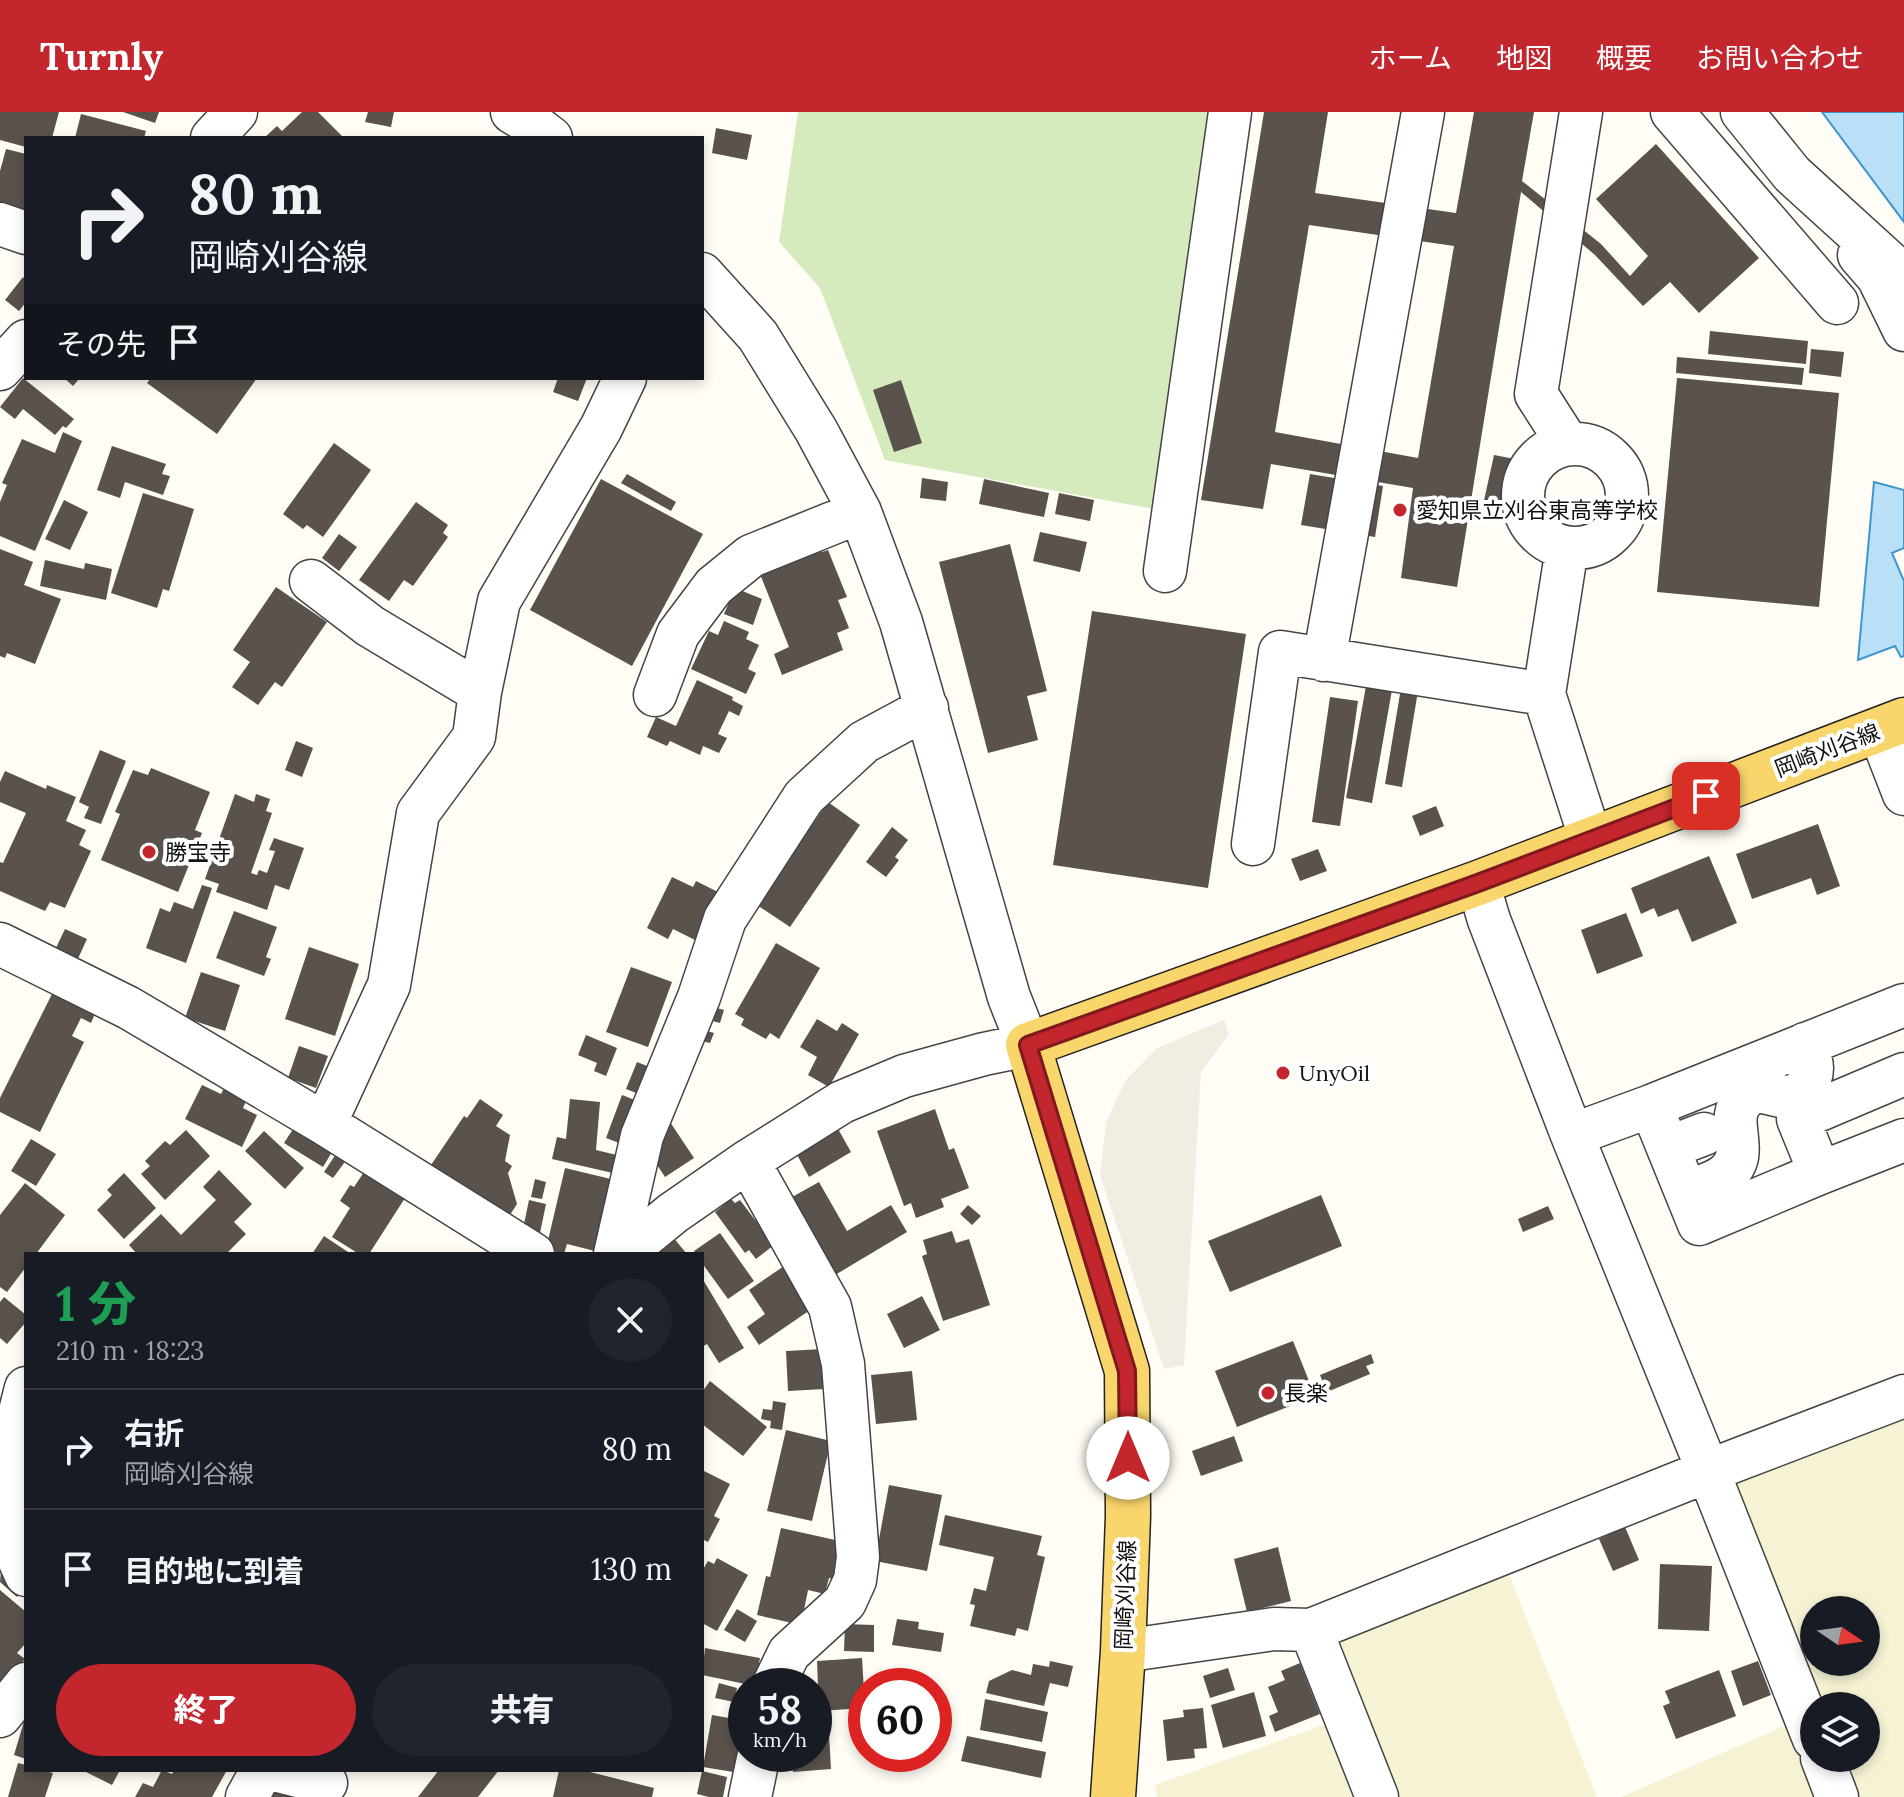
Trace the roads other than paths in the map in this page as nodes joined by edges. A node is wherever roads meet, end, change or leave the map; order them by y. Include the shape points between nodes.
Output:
1 (236, 112) edge
2 (1230, 112) edge
3 (1423, 112) edge
4 (1581, 112) edge
5 (1672, 112) edge
6 (1742, 112) edge
7 (214, 136) edge
8 (1792, 174) junction
9 (0, 224) edge
10 (24, 232) edge
11 (704, 276) edge
12 (1904, 276) edge
13 (1837, 303) dead end
14 (1904, 330) edge
15 (24, 343) edge
16 (0, 369) edge
17 (624, 380) edge
18 (1568, 444) junction
19 (860, 512) junction
20 (1567, 548) junction
21 (1165, 571) dead end
22 (311, 581) dead end
23 (1324, 660) junction
24 (480, 692) junction
25 (1544, 694) junction
26 (655, 695) dead end
27 (927, 708) junction
28 (1892, 725) edge
29 (1904, 794) edge
30 (1591, 840) junction
31 (1253, 844) dead end
32 (1478, 883) junction
33 (0, 944) edge
34 (1892, 1010) edge
35 (1820, 1038) junction
36 (1028, 1045) junction
37 (1904, 1075) edge
38 (1860, 1093) junction
39 (1651, 1106) junction
40 (325, 1124) junction
41 (1572, 1135) junction
42 (1904, 1140) edge
43 (748, 1161) junction
44 (1795, 1171) junction
45 (1686, 1192) junction
46 (530, 1252) edge
47 (615, 1252) edge
48 (625, 1252) edge
49 (0, 1364) edge
50 (24, 1383) edge
51 (24, 1393) edge
52 (1904, 1396) edge
53 (1708, 1471) junction
54 (24, 1571) edge
55 (1311, 1630) junction
56 (1123, 1651) junction
57 (782, 1668) edge
58 (24, 1686) edge
59 (1800, 1704) edge
60 (0, 1716) edge
61 (261, 1772) edge
62 (282, 1772) edge
63 (755, 1772) edge
64 (1827, 1772) edge
65 (326, 1783) dead end
66 (247, 1797) edge
67 (750, 1797) edge
68 (1113, 1797) edge
69 (1377, 1797) edge
70 (1837, 1797) edge

1 - 7 street
2 - 21 street
3 - 23 street
4 - 18 street via 1536,394
5 - 13 street
6 - 8 street
8 - 12 street
8 - 14 street via 1878,277
9 - 10 street
11 - 19 street via 758,336
15 - 16 street
17 - 24 street via 499,601
18 - 20 street via 1554,448 1532,467 1523,496 1531,524 1553,544
18 - 20 street via 1583,444 1610,457 1620,468 1627,496 1619,525 1609,536 1597,544
19 - 26 street via 751,556 714,586 678,634
19 - 27 street
20 - 25 street
22 - 24 street via 370,626
23 - 25 street
23 - 31 street via 1280,652
24 - 40 street via 474,737 418,813 389,985
25 - 30 street
27 - 36 street via 1009,997
27 - 47 street via 864,742 804,797 725,919 642,1136
28 - 29 street
28 - 30 main road, 岡崎刈谷線
30 - 32 main road, 岡崎刈谷線
32 - 36 main road, 岡崎刈谷線
32 - 41 street
33 - 40 street via 129,1008
34 - 35 street
34 - 37 street
35 - 38 street
35 - 39 street
35 - 45 street via 1806,1087 1798,1095 1764,1091 1742,1100 1734,1126 1735,1162 1727,1174
36 - 43 street via 904,1076 842,1102
36 - 56 main road, 岡崎刈谷線 via 1127,1371
37 - 38 street
38 - 44 street via 1798,1119
39 - 41 street
39 - 45 street via 1686,1141
40 - 46 street
41 - 53 street
42 - 44 street
43 - 48 street
43 - 57 street via 830,1307 843,1364 858,1557 845,1602 789,1653
44 - 45 street via 1699,1224
49 - 50 street
51 - 54 street via 4,1474 11,1542
52 - 53 street
53 - 55 street
53 - 59 street
55 - 56 street via 1274,1629
55 - 69 street
56 - 68 main road, 岡崎刈谷線
58 - 60 street
61 - 66 street
62 - 65 street
63 - 67 street
64 - 70 street

